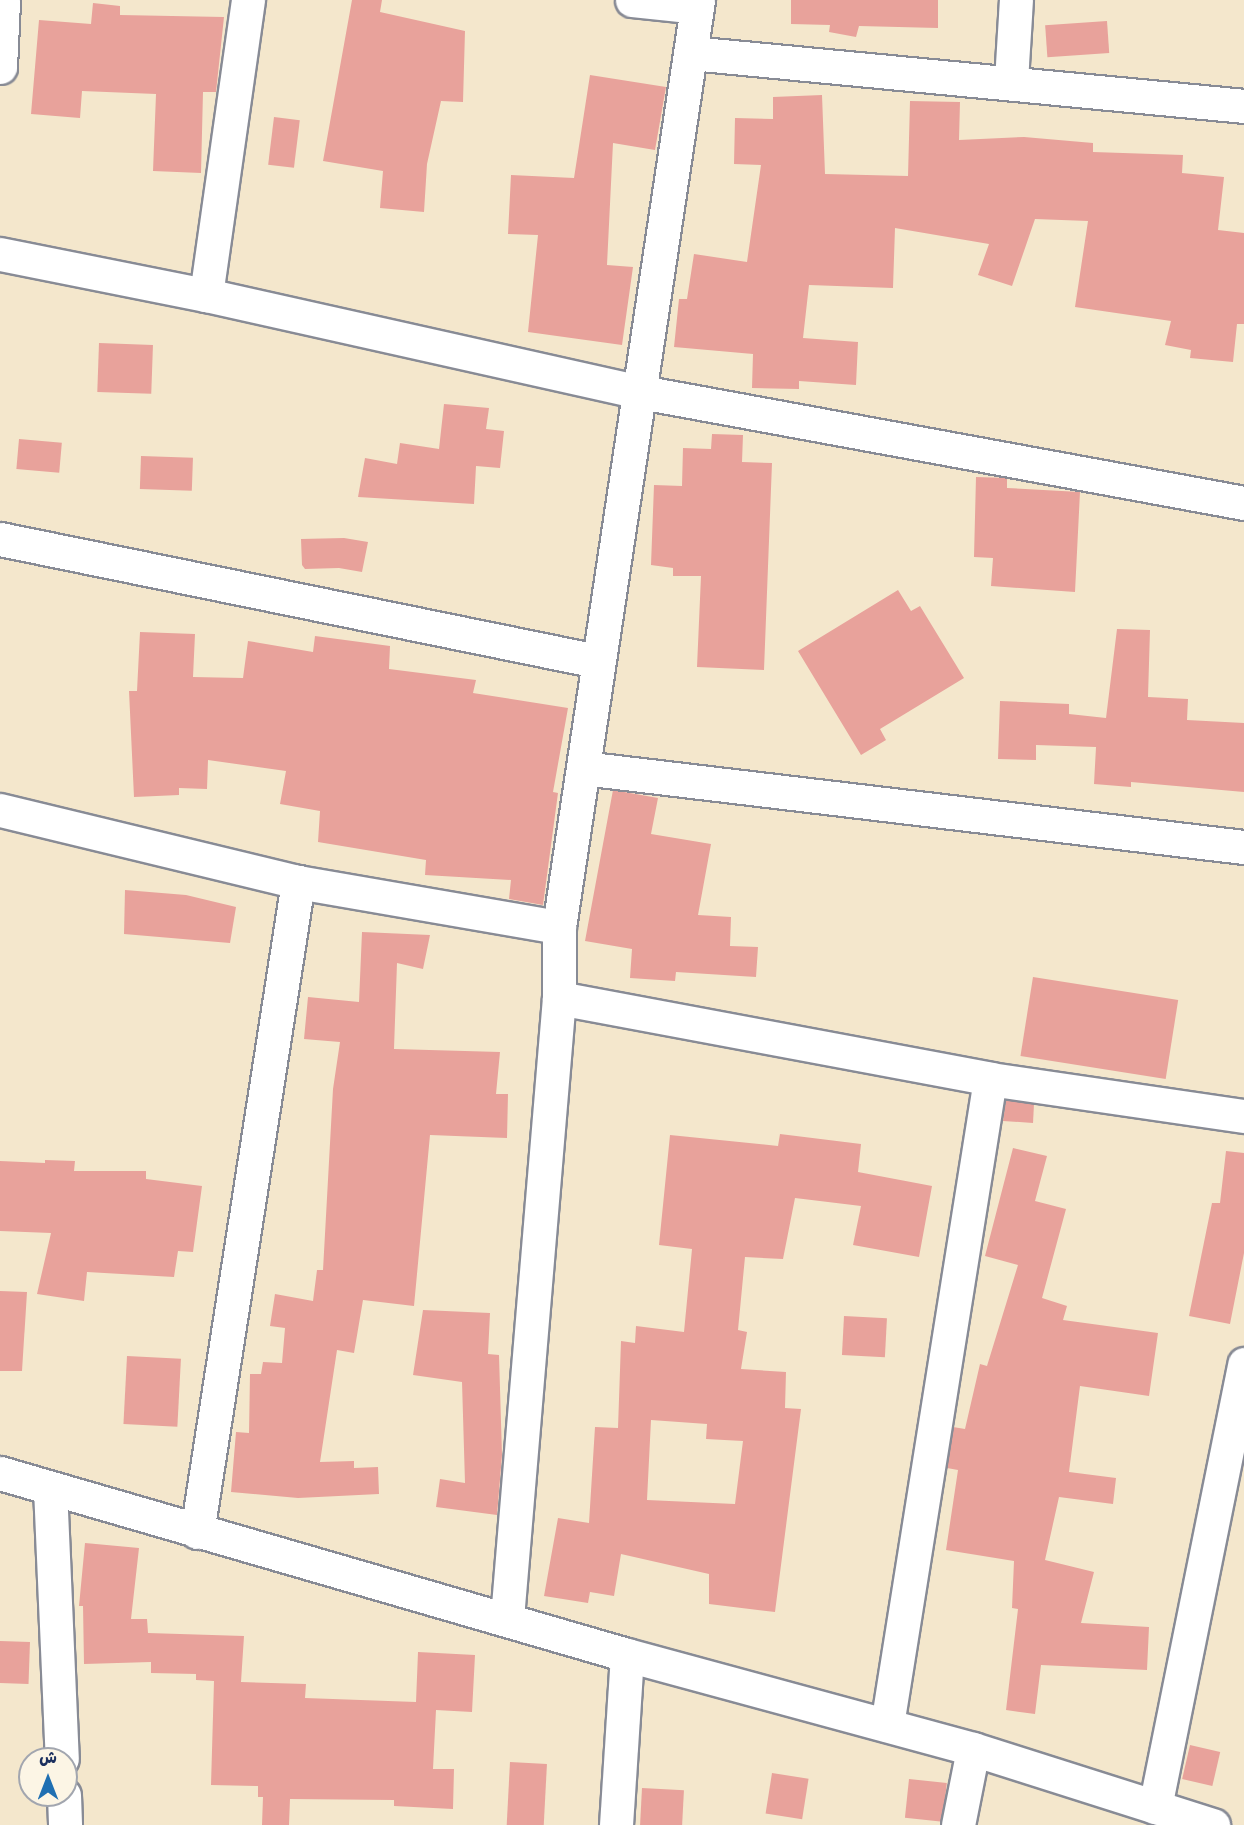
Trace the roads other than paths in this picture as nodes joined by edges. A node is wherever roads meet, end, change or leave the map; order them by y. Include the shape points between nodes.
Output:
1 (3, 0) edge
2 (248, 0) edge
3 (632, 0) edge
4 (1016, 0) edge
5 (698, 4) edge
6 (691, 53) junction
7 (0, 67) edge
8 (1011, 81) junction
9 (1244, 106) edge
10 (0, 254) edge
11 (206, 294) junction
12 (641, 392) junction
13 (1244, 503) edge
14 (0, 539) edge
15 (597, 661) junction
16 (582, 768) junction
17 (0, 810) edge
18 (1244, 847) edge
19 (298, 882) junction
20 (559, 927) junction
21 (559, 998) junction
22 (990, 1079) junction
23 (1244, 1116) edge
24 (1244, 1364) edge
25 (0, 1473) edge
26 (50, 1488) junction
27 (197, 1532) junction
28 (507, 1618) junction
29 (627, 1656) junction
30 (887, 1725) junction
31 (61, 1747) edge
32 (973, 1749) junction
33 (64, 1807) edge
34 (1155, 1807) junction
35 (65, 1825) edge
36 (616, 1825) edge
37 (958, 1825) edge
38 (1213, 1825) edge

1 - 7 street
2 - 11 street
3 - 5 street
4 - 8 street
5 - 6 street
6 - 8 street
6 - 12 street
8 - 9 street
10 - 11 street
11 - 12 street
12 - 13 street
12 - 15 street
14 - 15 street
15 - 16 street
16 - 18 street
16 - 20 street
17 - 19 street
19 - 20 street
19 - 27 street
20 - 21 street
21 - 22 street
21 - 28 street
22 - 23 street
22 - 30 street
24 - 34 street
25 - 26 street
26 - 27 street
26 - 31 street
27 - 28 street
28 - 29 street
29 - 30 street
29 - 36 street
30 - 32 street
32 - 34 street
32 - 37 street
33 - 35 street
34 - 38 street

